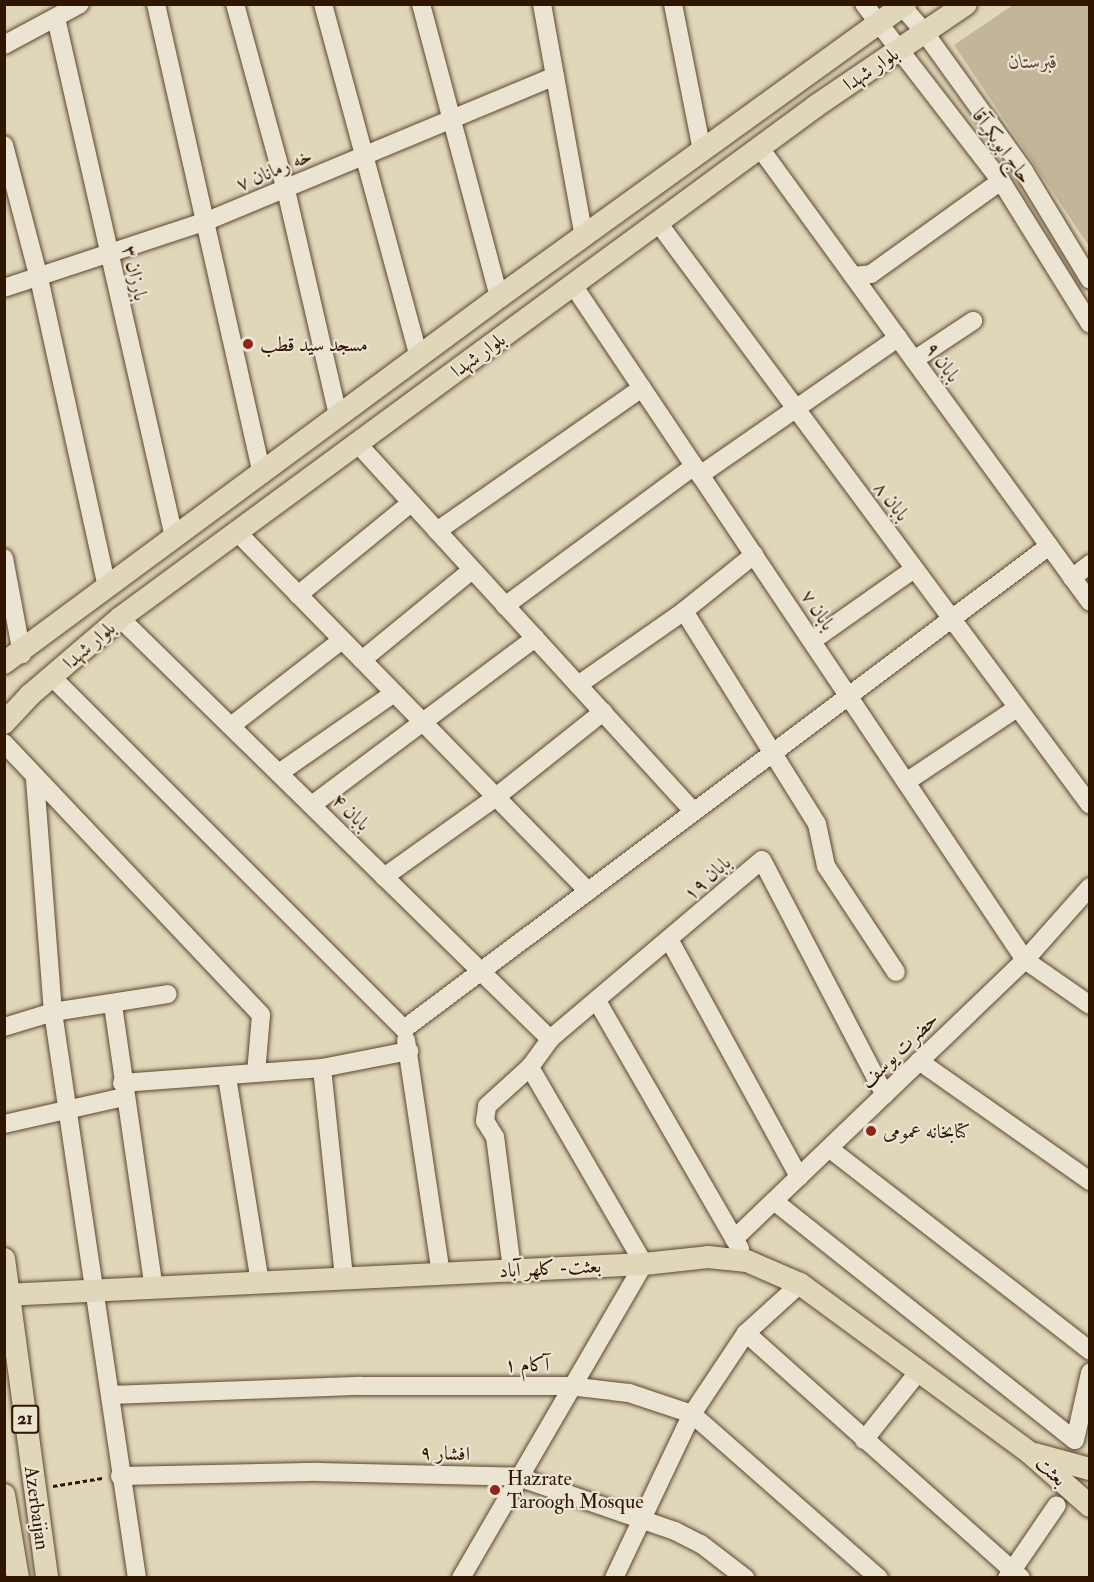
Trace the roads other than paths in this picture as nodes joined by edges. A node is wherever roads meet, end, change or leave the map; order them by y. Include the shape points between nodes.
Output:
1 (80, 4) edge
2 (156, 4) edge
3 (236, 4) edge
4 (323, 4) edge
5 (421, 4) edge
6 (542, 4) edge
7 (673, 4) edge
8 (864, 4) edge
9 (966, 4) edge
10 (902, 5) edge
11 (56, 18) junction
12 (879, 23) junction
13 (925, 33) junction
14 (4, 45) edge
15 (901, 49) junction
16 (555, 76) junction
17 (453, 121) junction
18 (4, 145) edge
19 (760, 148) junction
20 (702, 151) junction
21 (364, 155) junction
22 (1001, 181) junction
23 (286, 190) junction
24 (207, 221) junction
25 (659, 224) junction
26 (584, 237) junction
27 (108, 257) junction
28 (853, 276) junction
29 (39, 278) junction
30 (1089, 280) edge
31 (573, 285) junction
32 (4, 288) edge
33 (499, 297) junction
34 (973, 321) dead end
35 (1089, 324) edge
36 (898, 338) junction
37 (419, 358) junction
38 (914, 360) junction
39 (642, 388) junction
40 (795, 408) junction
41 (338, 415) junction
42 (357, 443) junction
43 (697, 470) junction
44 (262, 474) junction
45 (411, 503) junction
46 (437, 531) junction
47 (238, 533) junction
48 (174, 537) junction
49 (1049, 546) junction
50 (754, 555) junction
51 (4, 558) edge
52 (1089, 564) edge
53 (914, 568) junction
54 (472, 570) junction
55 (1072, 578) junction
56 (107, 588) junction
57 (298, 595) junction
58 (1089, 602) edge
59 (505, 606) junction
60 (684, 611) junction
61 (120, 618) junction
62 (951, 618) junction
63 (535, 638) junction
64 (342, 640) junction
65 (812, 641) junction
66 (362, 660) junction
67 (9, 661) edge
68 (52, 677) junction
69 (578, 685) junction
70 (394, 693) junction
71 (847, 694) junction
72 (30, 695) junction
73 (4, 700) edge
74 (1017, 708) junction
75 (603, 712) junction
76 (4, 723) edge
77 (423, 723) junction
78 (231, 726) junction
79 (4, 743) edge
80 (771, 753) junction
81 (279, 773) junction
82 (35, 779) junction
83 (906, 782) junction
84 (495, 797) junction
85 (1089, 805) edge
86 (312, 806) junction
87 (693, 812) junction
88 (384, 877) junction
89 (1089, 887) edge
90 (588, 891) junction
91 (670, 941) junction
92 (1025, 960) junction
93 (481, 972) junction
94 (896, 972) dead end
95 (168, 994) dead end
96 (597, 1001) junction
97 (112, 1005) junction
98 (1089, 1005) edge
99 (53, 1012) junction
100 (4, 1027) edge
101 (404, 1029) junction
102 (550, 1039) junction
103 (409, 1051) junction
104 (919, 1061) junction
105 (530, 1067) junction
106 (322, 1068) junction
107 (256, 1073) junction
108 (227, 1077) junction
109 (123, 1090) junction
110 (885, 1095) junction
111 (67, 1108) junction
112 (4, 1124) edge
113 (830, 1149) junction
114 (799, 1177) junction
115 (1089, 1181) edge
116 (774, 1201) junction
117 (734, 1239) junction
118 (4, 1259) edge
119 (747, 1261) junction
120 (644, 1264) junction
121 (512, 1269) junction
122 (441, 1274) junction
123 (345, 1276) junction
124 (260, 1282) junction
125 (800, 1284) junction
126 (154, 1288) junction
127 (97, 1294) junction
128 (7, 1295) edge
129 (746, 1333) junction
130 (1089, 1350) edge
131 (919, 1371) junction
132 (1089, 1373) edge
133 (569, 1386) junction
134 (110, 1395) junction
135 (692, 1414) junction
136 (864, 1440) junction
137 (1030, 1453) junction
138 (1089, 1469) edge
139 (120, 1476) junction
140 (518, 1477) junction
141 (4, 1495) edge
142 (1057, 1505) dead end
143 (1089, 1506) edge
144 (639, 1521) junction
145 (1013, 1575) edge
146 (469, 1576) edge
147 (18, 1578) edge
148 (47, 1578) edge
149 (137, 1578) edge
150 (615, 1578) edge
151 (745, 1578) edge
152 (879, 1578) edge

1 - 11 street
2 - 24 street
3 - 23 street
4 - 21 street
5 - 17 street
6 - 16 street
7 - 20 street
8 - 12 street, حاج ابوبکر آقا
9 - 13 main road, بلوار شهدا
10 - 12 main road, بلوار شهدا
10 - 13 street, حاج ابوبکر آقا
11 - 14 street
11 - 27 street, بارزان ۳
12 - 15 street, حاج ابوبکر آقا
12 - 20 main road, بلوار شهدا
13 - 15 main road, بلوار شهدا
13 - 30 street, حاج ابوبکر آقا via 1024,171
15 - 19 main road, بلوار شهدا
15 - 22 street, حاج ابوبکر آقا
16 - 17 street, خه رمانان ۷
16 - 26 street
17 - 21 street, خه رمانان ۷
17 - 33 street
18 - 29 street
19 - 25 main road, بلوار شهدا
19 - 28 street, بابان ۹
20 - 26 main road, بلوار شهدا
21 - 23 street, خه رمانان ۷
21 - 37 street
22 - 28 street via 871,274
22 - 35 street, حاج ابوبکر آقا
23 - 24 street, خه رمانان ۷
23 - 41 street
24 - 27 street, خه رمانان ۷
24 - 44 street
25 - 31 main road, بلوار شهدا
25 - 40 street, بابان ۸
26 - 33 main road, بلوار شهدا
27 - 29 street, خه رمانان ۷
27 - 48 street, بارزان ۳
28 - 36 street, بابان ۹
29 - 32 street, خه رمانان ۷
29 - 56 street
31 - 39 street, بابان ۷
31 - 42 main road, بلوار شهدا
33 - 37 main road, بلوار شهدا
34 - 38 street
36 - 38 street, بابان ۹
36 - 40 street
37 - 41 main road, بلوار شهدا
38 - 49 street, بابان ۹
39 - 43 street, بابان ۷
39 - 46 street
40 - 43 street
40 - 53 street, بابان ۸
41 - 44 main road, بلوار شهدا
42 - 45 street
42 - 47 main road, بلوار شهدا
43 - 50 street, بابان ۷
43 - 59 street
44 - 48 main road, بلوار شهدا
45 - 46 street
45 - 57 street
46 - 54 street
47 - 57 street
47 - 61 main road, بلوار شهدا
48 - 56 main road, بلوار شهدا
49 - 55 street, بابان ۹
49 - 62 street
50 - 60 street
50 - 65 street, بابان ۷
51 - 67 street
52 - 55 street
53 - 62 street, بابان ۸
53 - 65 street
54 - 59 street
54 - 66 street
55 - 58 street, بابان ۹
56 - 67 main road, بلوار شهدا
57 - 64 street
59 - 63 street
60 - 69 street
60 - 80 street
61 - 68 main road, بلوار شهدا
61 - 78 street, بابان ۴
62 - 71 street
62 - 74 street, بابان ۸
63 - 69 street
63 - 77 street
64 - 66 street
64 - 78 street
65 - 71 street, بابان ۷
66 - 70 street
68 - 72 main road, بلوار شهدا
68 - 101 street
69 - 75 street
70 - 77 street
70 - 81 street
71 - 80 street
71 - 83 street, بابان ۷
72 - 73 main road
72 - 76 main road, بلوار شهدا
74 - 83 street
74 - 85 street, بابان ۸
75 - 84 street
75 - 87 street
77 - 84 street
77 - 86 street
78 - 81 street, بابان ۴
79 - 82 street
80 - 87 street
80 - 94 street via 817,824 826,866
81 - 86 street, بابان ۴
82 - 99 street
82 - 107 street via 261,1015
83 - 92 street, بابان ۷
84 - 88 street
84 - 90 street
86 - 88 street, بابان ۴
87 - 90 street
88 - 93 street, بابان ۴
89 - 92 street, حضرت یوسف
90 - 93 street
91 - 96 street, بابان ۱۹
91 - 110 street, بابان ۱۹ via 762,860
91 - 114 street
92 - 98 street
92 - 104 street, حضرت یوسف
93 - 101 street
93 - 102 street, بابان ۴
95 - 97 street
96 - 102 street, بابان ۱۹
96 - 117 street
97 - 99 street
97 - 109 street
99 - 100 street
99 - 111 street
101 - 103 street
102 - 105 street, بابان ۱۹
103 - 106 street
103 - 122 street
104 - 110 street, حضرت یوسف
104 - 115 street
105 - 120 street
105 - 121 street, بابان ۱۹ via 486,1106 485,1121 495,1137
106 - 107 street
106 - 123 street
107 - 108 street
108 - 109 street
108 - 124 street
109 - 111 street
109 - 126 street
110 - 113 street, حضرت یوسف
111 - 112 street
111 - 127 street
113 - 114 street, حضرت یوسف
113 - 130 street
114 - 116 street, حضرت یوسف
116 - 117 street, حضرت یوسف
116 - 132 street via 1075,1440
117 - 119 street
118 - 128 main road, Azerbaijan / 21
119 - 120 main road, بعثت- کلهر آباد via 708,1257
119 - 125 main road, بعثت- کلهر آباد
120 - 121 main road, بعثت- کلهر آباد
120 - 133 street
121 - 122 main road, بعثت- کلهر آباد
122 - 123 main road, بعثت- کلهر آباد
123 - 124 main road, بعثت- کلهر آباد
124 - 126 main road, بعثت- کلهر آباد
125 - 129 street
125 - 131 main road, بعثت- کلهر آباد
126 - 127 main road, بعثت- کلهر آباد
127 - 128 main road, بعثت- کلهر آباد
127 - 134 street
128 - 148 main road, Azerbaijan / 21
129 - 135 street
129 - 136 street
131 - 136 street
131 - 137 main road, بعثت- کلهر آباد
133 - 134 street, آکام ۱ via 361,1386
133 - 135 street, آکام ۱ via 628,1393
133 - 140 street
134 - 139 street
135 - 144 street
135 - 152 street, آکام ۱
136 - 145 street
137 - 138 main road, بعثت
137 - 143 main road, بعثت
139 - 140 street, افشار ۹ via 319,1472
139 - 149 street
140 - 144 street, افشار ۹
140 - 146 street
141 - 147 main road, Azerbaijan
142 - 145 street
144 - 150 street
144 - 151 street, افشار ۹ via 675,1531 701,1544

